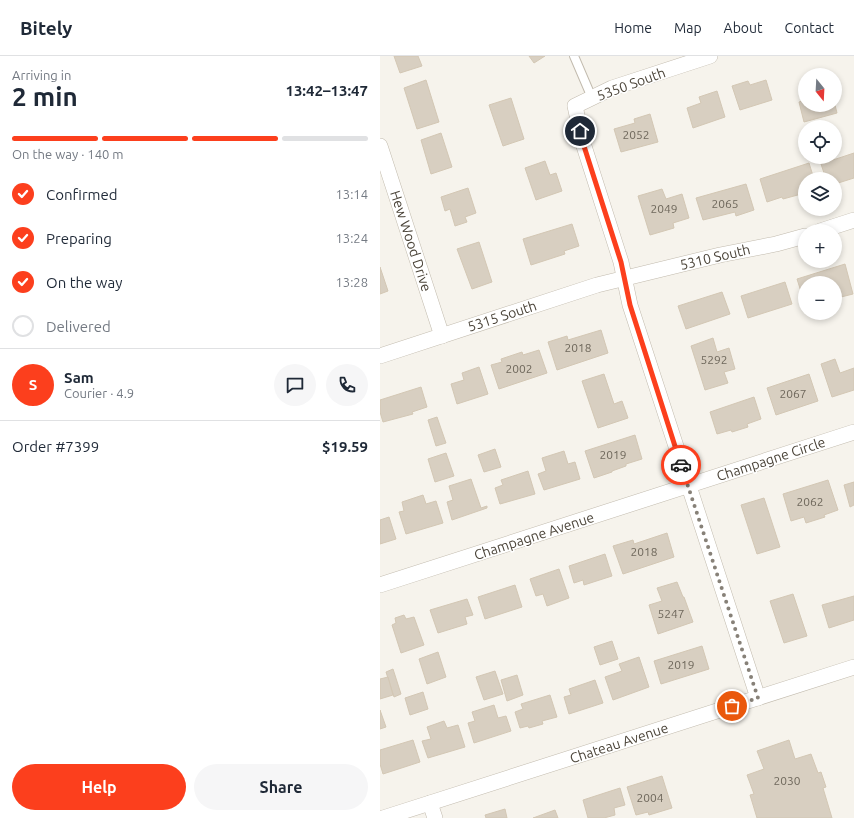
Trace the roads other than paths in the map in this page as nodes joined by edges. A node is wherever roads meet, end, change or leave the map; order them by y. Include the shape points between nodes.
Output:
1 (574, 56) edge
2 (710, 56) edge
3 (592, 98) junction
4 (380, 146) edge
5 (854, 220) edge
6 (842, 224) edge
7 (798, 238) edge
8 (624, 279) junction
9 (442, 336) junction
10 (380, 356) edge
11 (854, 432) edge
12 (688, 486) junction
13 (380, 585) edge
14 (854, 667) edge
15 (758, 698) junction
16 (430, 803) junction
17 (383, 818) edge
18 (435, 818) edge

1 - 3 lane
2 - 3 street, 5350 South via 612,88
3 - 8 street, 5350 South via 575,106 583,143 621,262
4 - 9 street, Hew Wood Drive
5 - 6 street
7 - 8 street, 5310 South via 700,259
8 - 9 street, 5315 South via 597,285
8 - 12 street
9 - 10 street, 5315 South
11 - 12 street, Champagne Circle
12 - 13 street, Champagne Avenue
12 - 15 street
14 - 15 street, Chateau Avenue
15 - 16 street, Chateau Avenue
16 - 17 street, Chateau Avenue
16 - 18 street

